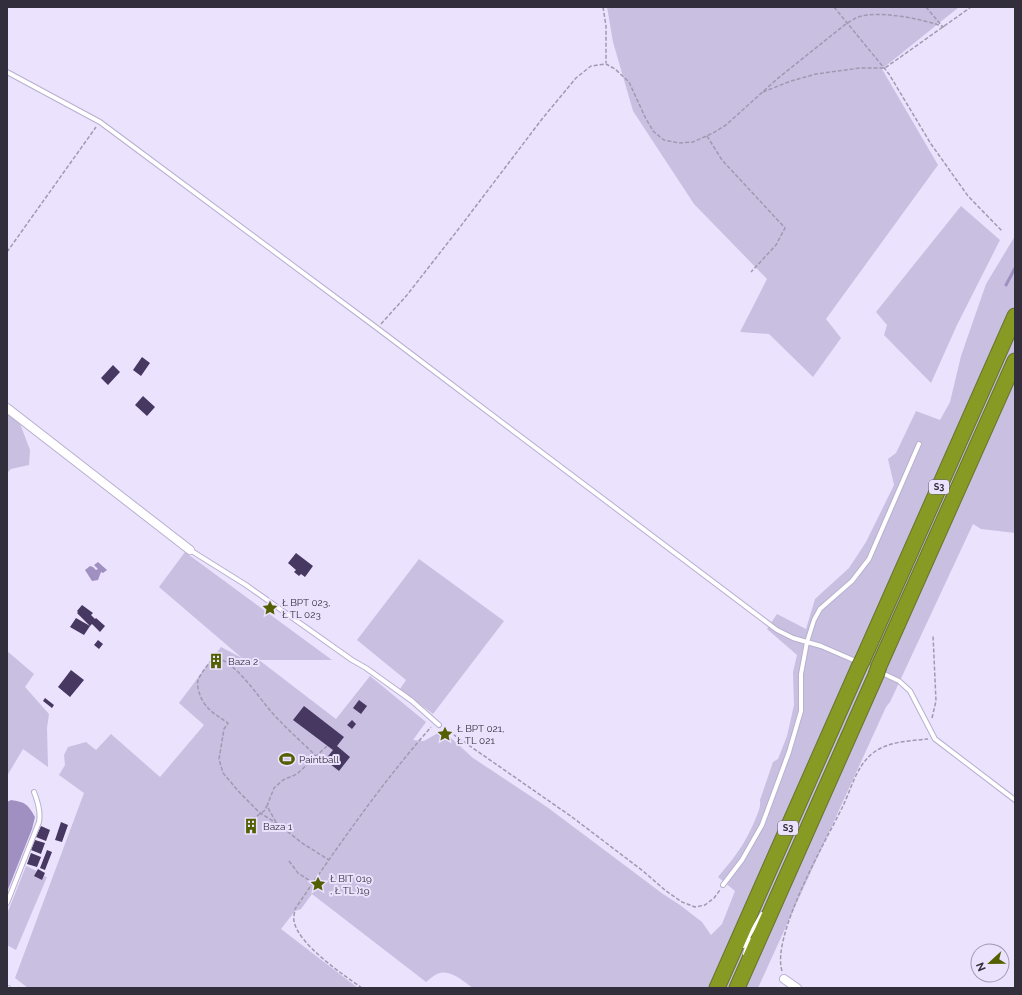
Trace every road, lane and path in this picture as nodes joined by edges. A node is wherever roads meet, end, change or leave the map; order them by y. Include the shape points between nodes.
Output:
1 (603, 7) edge
2 (834, 7) edge
3 (926, 7) edge
4 (972, 7) edge
5 (847, 23) junction
6 (944, 27) junction
7 (606, 64) junction
8 (885, 68) junction
9 (7, 72) edge
10 (761, 93) junction
11 (100, 122) junction
12 (707, 136) junction
13 (1002, 231) dead end
14 (7, 252) edge
15 (750, 272) dead end
16 (1015, 316) edge
17 (377, 328) junction
18 (1015, 361) edge
19 (7, 408) edge
20 (919, 444) dead end
21 (190, 550) joint
22 (933, 635) dead end
23 (807, 642) junction
24 (862, 663) junction
25 (877, 670) junction
26 (932, 720) dead end
27 (438, 724) junction
28 (935, 739) junction
29 (327, 746) dead end
30 (317, 757) junction
31 (34, 792) dead end
32 (1015, 800) edge
33 (267, 806) junction
34 (260, 813) junction
35 (247, 823) dead end
36 (278, 824) junction
37 (776, 855) junction
38 (329, 860) junction
39 (793, 861) junction
40 (289, 862) dead end
41 (312, 883) junction
42 (723, 885) joint
43 (770, 900) dead end
44 (7, 903) edge
45 (760, 904) dead end
46 (766, 907) dead end
47 (758, 911) dead end
48 (751, 932) junction
49 (740, 951) dead end
50 (737, 957) dead end
51 (743, 960) dead end
52 (740, 967) dead end
53 (784, 979) joint
54 (362, 988) edge
55 (718, 988) edge
56 (735, 988) edge
57 (797, 988) edge

1 - 7 path
2 - 5 path
3 - 6 path
4 - 6 path
5 - 6 path via 859,17 879,15 928,21
5 - 8 path
5 - 10 path
6 - 8 path
7 - 12 path via 629,82 646,119 654,132 664,140 693,142
7 - 17 path via 591,66 576,78 407,295
8 - 10 path via 860,68 816,74
8 - 13 path via 931,144 968,196
9 - 11 lane
10 - 12 path via 726,125
11 - 14 path
11 - 17 lane
12 - 15 path via 722,160 785,228 776,245
16 - 24 highway, S3
17 - 23 lane via 773,626 793,638
18 - 25 highway, S3
19 - 21 street
20 - 23 lane via 869,560 852,581 820,609
21 - 27 lane via 246,585 366,668 412,701
22 - 26 path via 936,701
23 - 24 lane
23 - 42 lane via 800,674 801,710 788,752 762,825 742,860
24 - 37 highway, S3
25 - 28 lane via 899,681 910,691
25 - 39 highway, S3
27 - 38 path via 409,753
27 - 42 path via 572,817 682,902 695,907 705,905 714,898
28 - 32 lane
28 - 53 path via 906,741 885,746 864,762 795,904 782,943 780,964
29 - 30 path
30 - 33 path via 297,774 283,780 274,788
30 - 34 path via 269,710 251,685 228,664 214,656 198,682 201,698 211,712 228,723 224,729 219,759 224,773
31 - 44 lane via 39,809 39,822
33 - 34 path
33 - 36 path
34 - 35 path
34 - 36 path
36 - 38 path
37 - 45 lane
37 - 55 highway, S3
38 - 41 path
39 - 43 lane
39 - 56 highway, S3
40 - 41 path via 298,873
41 - 54 path via 296,908 296,927 305,942
46 - 48 lane
47 - 48 lane
48 - 49 lane
48 - 51 lane
50 - 55 lane
52 - 56 lane
53 - 57 street

